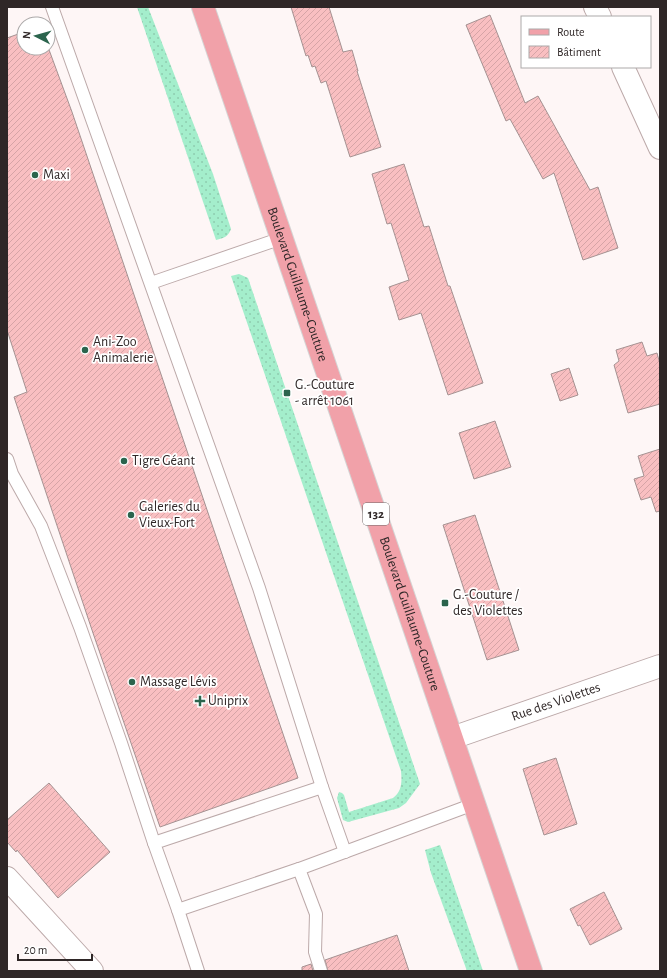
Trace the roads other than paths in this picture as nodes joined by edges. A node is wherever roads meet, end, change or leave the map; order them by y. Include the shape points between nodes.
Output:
1 (52, 7) edge
2 (203, 7) edge
3 (595, 7) edge
4 (600, 16) edge
5 (623, 68) edge
6 (660, 148) edge
7 (282, 238) junction
8 (151, 283) junction
9 (7, 459) edge
10 (660, 666) edge
11 (452, 738) junction
12 (322, 787) junction
13 (474, 804) junction
14 (154, 843) junction
15 (345, 852) junction
16 (299, 869) junction
17 (7, 878) edge
18 (178, 910) junction
19 (92, 971) edge
20 (198, 971) edge
21 (321, 971) edge
22 (531, 971) edge

1 - 8 lane
2 - 7 main road, Boulevard Guillaume-Couture / 132
3 - 4 street
5 - 6 street
7 - 8 lane
7 - 11 main road, Boulevard Guillaume-Couture / 132
8 - 12 lane via 259,588
9 - 14 lane via 12,474 41,526 80,627
10 - 11 street, Rue des Violettes
11 - 13 main road, Boulevard Guillaume-Couture / 132
12 - 14 lane
12 - 15 lane
13 - 15 lane
13 - 22 main road, Boulevard Guillaume-Couture / 132
14 - 18 lane
15 - 16 lane
16 - 18 lane
16 - 21 lane via 316,914 315,952
17 - 19 street
18 - 20 lane

